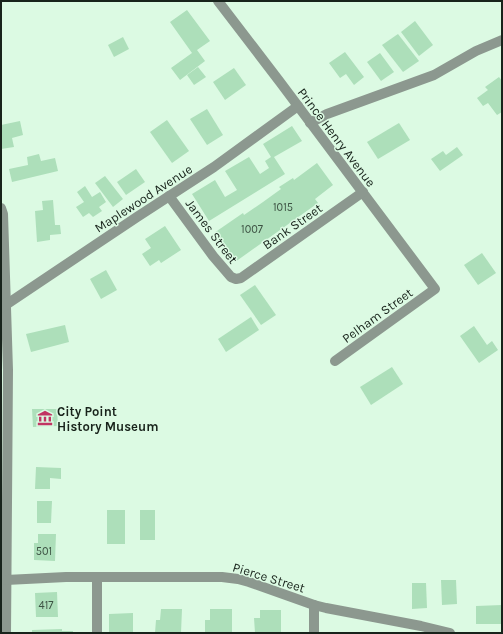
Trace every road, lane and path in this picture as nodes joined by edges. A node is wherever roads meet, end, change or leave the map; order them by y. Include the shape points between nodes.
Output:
1 (218, 1) edge
2 (502, 40) edge
3 (298, 106) junction
4 (310, 123) junction
5 (363, 192) junction
6 (169, 196) junction
7 (1, 208) edge
8 (236, 279) joint
9 (435, 290) joint
10 (3, 306) edge
11 (335, 361) dead end
12 (97, 577) junction
13 (6, 580) junction
14 (314, 605) junction
15 (6, 633) edge
16 (97, 633) edge
17 (314, 633) edge
18 (450, 633) edge

1 - 3 street, Prince Henry Avenue
2 - 4 street via 476,51 434,75 327,114
3 - 4 street, Prince Henry Avenue
3 - 6 street, Maplewood Avenue
4 - 5 street, Prince Henry Avenue
5 - 8 street, Bank Street
5 - 9 street, Prince Henry Avenue
6 - 8 street, James Street via 214,256 231,277
6 - 10 street, Maplewood Avenue
7 - 10 street
9 - 11 street, Pelham Street
10 - 13 street via 8,370
12 - 13 street, Pierce Street
12 - 14 street, Pierce Street via 230,578 249,582
12 - 16 street
13 - 15 street
14 - 17 street
14 - 18 street, Pierce Street

